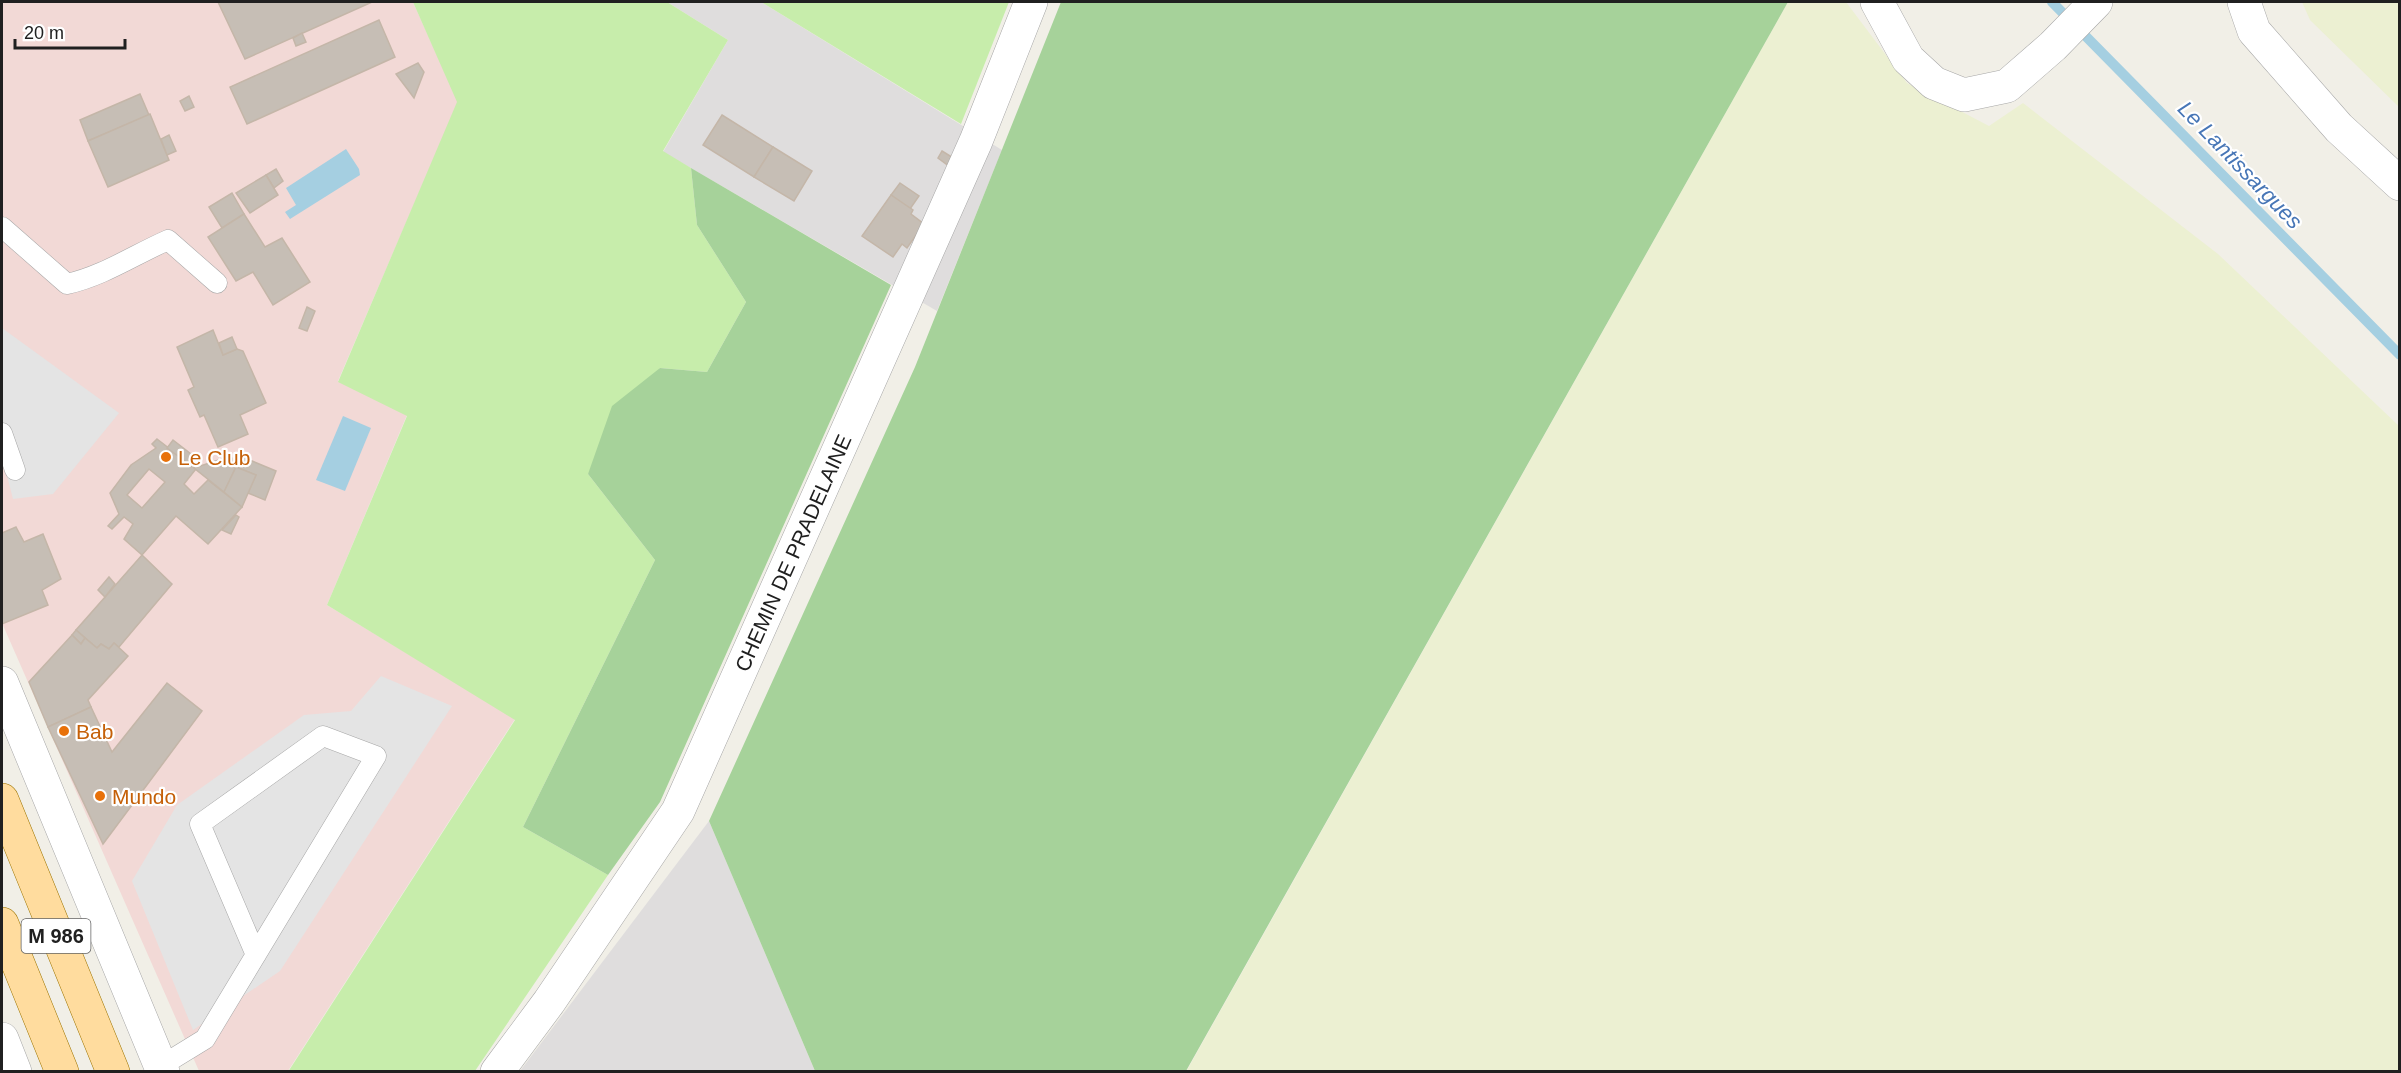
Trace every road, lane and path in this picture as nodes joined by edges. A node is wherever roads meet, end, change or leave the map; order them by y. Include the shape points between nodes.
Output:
1 (1031, 2) edge
2 (1877, 2) edge
3 (2096, 2) edge
4 (2244, 2) edge
5 (2400, 184) edge
6 (2, 227) edge
7 (217, 283) dead end
8 (2, 434) edge
9 (15, 470) dead end
10 (2, 683) edge
11 (2, 800) edge
12 (2, 924) edge
13 (256, 955) junction
14 (2, 1039) edge
15 (162, 1069) edge
16 (15, 1071) edge
17 (62, 1071) edge
18 (113, 1071) edge
19 (497, 1071) edge

1 - 19 street, CHEMIN DE PRADELAINE via 976,141 678,811 549,1002
2 - 3 street via 1908,59 1934,83 1964,95 2007,86
4 - 5 street via 2254,31 2339,128
6 - 7 lane via 66,284 93,278 168,240
8 - 9 lane
10 - 15 street
11 - 18 main road, M 986
12 - 17 main road, M 986
13 - 13 lane via 334,825 376,756 323,736 200,825
13 - 15 lane via 205,1039
14 - 16 street

